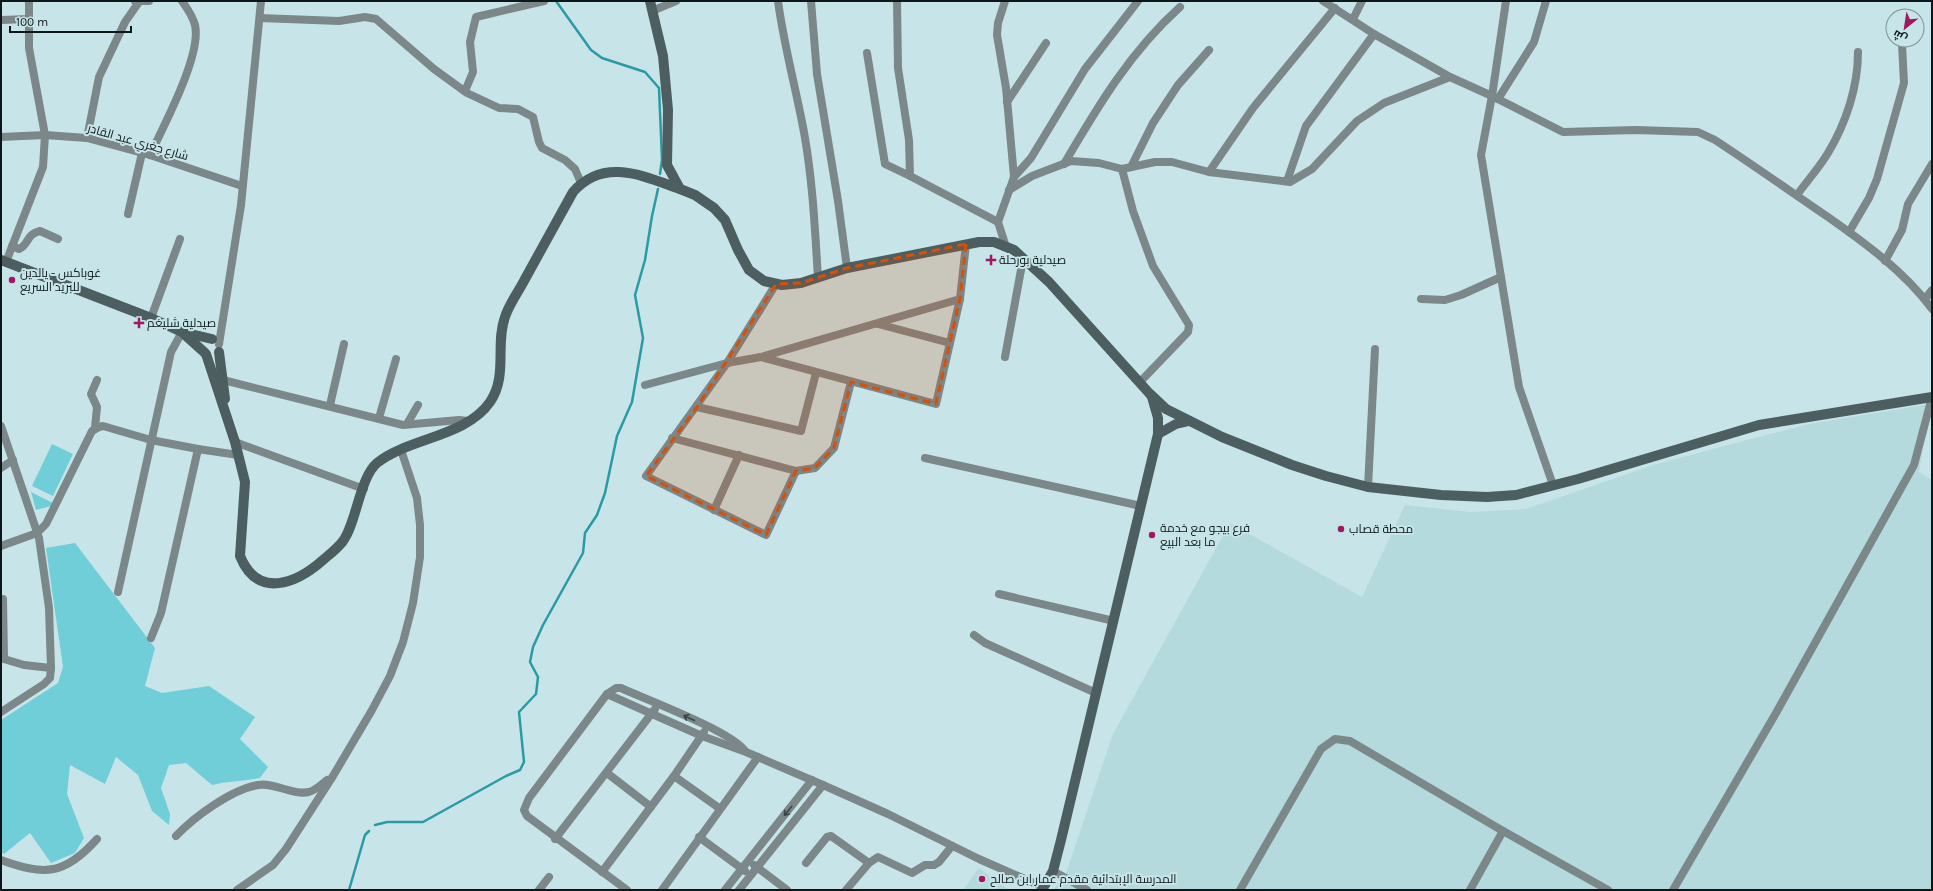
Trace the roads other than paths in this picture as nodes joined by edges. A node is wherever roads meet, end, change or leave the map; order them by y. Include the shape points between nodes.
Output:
1 (29, 1) edge
2 (36, 1) edge
3 (149, 1) edge
4 (182, 1) edge
5 (261, 1) edge
6 (676, 1) edge
7 (778, 1) edge
8 (811, 1) edge
9 (897, 1) edge
10 (1005, 1) edge
11 (1138, 1) edge
12 (1323, 1) edge
13 (1362, 1) edge
14 (1506, 1) edge
15 (1546, 1) edge
16 (137, 2) edge
17 (539, 2) edge
18 (651, 6) edge
19 (1180, 7) dead end
20 (1335, 8) junction
21 (29, 10) junction
22 (260, 18) junction
23 (29, 19) junction
24 (1353, 19) junction
25 (1, 20) edge
26 (1374, 34) junction
27 (1046, 43) dead end
28 (1902, 48) edge
29 (1209, 50) dead end
30 (1858, 52) dead end
31 (867, 53) dead end
32 (1450, 77) junction
33 (465, 91) junction
34 (1495, 98) junction
35 (1007, 102) junction
36 (45, 135) junction
37 (1, 137) edge
38 (87, 138) junction
39 (146, 154) junction
40 (1064, 164) junction
41 (1932, 164) edge
42 (1131, 167) junction
43 (1122, 169) junction
44 (1209, 172) junction
45 (910, 176) junction
46 (1014, 177) junction
47 (1287, 182) junction
48 (581, 183) junction
49 (242, 186) junction
50 (680, 189) junction
51 (1009, 190) junction
52 (1797, 195) junction
53 (128, 214) dead end
54 (998, 222) junction
55 (1849, 232) junction
56 (58, 239) dead end
57 (180, 239) dead end
58 (966, 244) junction
59 (12, 246) junction
60 (1006, 247) junction
61 (1023, 259) junction
62 (1885, 260) junction
63 (3, 261) edge
64 (847, 268) junction
65 (1501, 277) junction
66 (818, 278) junction
67 (776, 284) junction
68 (1932, 290) edge
69 (960, 299) junction
70 (1925, 299) junction
71 (1421, 300) dead end
72 (1932, 309) edge
73 (151, 318) junction
74 (878, 324) junction
75 (182, 332) junction
76 (950, 343) junction
77 (344, 344) dead end
78 (217, 345) junction
79 (1375, 349) dead end
80 (205, 353) junction
81 (761, 357) junction
82 (1005, 357) dead end
83 (396, 359) dead end
84 (727, 363) junction
85 (816, 373) junction
86 (97, 380) dead end
87 (223, 380) junction
88 (851, 382) junction
89 (1140, 382) junction
90 (646, 385) dead end
91 (1151, 394) junction
92 (1932, 397) edge
93 (418, 405) dead end
94 (330, 406) junction
95 (697, 407) junction
96 (379, 418) junction
97 (227, 419) junction
98 (468, 421) junction
99 (1189, 421) junction
100 (408, 424) junction
101 (1, 426) edge
102 (95, 428) junction
103 (1158, 434) junction
104 (672, 438) junction
105 (151, 440) junction
106 (235, 442) junction
107 (198, 449) junction
108 (401, 450) junction
109 (238, 455) junction
110 (739, 455) junction
111 (925, 458) dead end
112 (13, 460) junction
113 (1, 468) edge
114 (796, 471) junction
115 (1553, 485) junction
116 (1368, 487) junction
117 (364, 489) junction
118 (1141, 506) junction
119 (714, 510) junction
120 (37, 532) junction
121 (1, 546) edge
122 (118, 592) dead end
123 (999, 594) dead end
124 (3, 599) dead end
125 (1114, 621) junction
126 (974, 635) dead end
127 (151, 638) dead end
128 (3, 658) edge
129 (51, 668) junction
130 (1096, 693) junction
131 (607, 694) junction
132 (658, 704) junction
133 (1, 712) edge
134 (653, 713) junction
135 (707, 726) junction
136 (702, 736) junction
137 (746, 752) junction
138 (758, 757) junction
139 (607, 773) junction
140 (333, 776) junction
141 (674, 776) junction
142 (812, 780) junction
143 (824, 785) junction
144 (651, 807) junction
145 (719, 808) junction
146 (1503, 831) junction
147 (176, 836) dead end
148 (699, 838) junction
149 (97, 839) dead end
150 (556, 839) junction
151 (952, 846) junction
152 (1, 860) edge
153 (748, 860) junction
154 (806, 862) dead end
155 (869, 862) junction
156 (757, 867) junction
157 (742, 868) junction
158 (1053, 871) junction
159 (602, 872) junction
160 (751, 875) junction
161 (549, 877) dead end
162 (1042, 889) edge
163 (237, 890) edge
164 (539, 890) edge
165 (627, 890) edge
166 (662, 890) edge
167 (725, 890) edge
168 (739, 890) edge
169 (787, 890) edge
170 (846, 890) edge
171 (1086, 890) edge
172 (1240, 890) edge
173 (1470, 890) edge
174 (1608, 890) edge
175 (1673, 890) edge

1 - 21 street
2 - 21 street
3 - 16 street
4 - 39 street via 195,25 194,49 178,94
5 - 22 street
6 - 18 street
7 - 66 street via 813,191
8 - 64 street via 817,74
9 - 45 street via 898,68 909,140
10 - 35 street via 997,35
11 - 46 street via 1085,69 1031,158
12 - 20 street
13 - 24 street
14 - 34 street
15 - 34 street via 1534,42
16 - 38 street via 98,77
17 - 33 street via 476,17 470,42 473,72
18 - 50 main road via 663,56 668,110 667,165
19 - 40 street via 1144,42 1100,101
20 - 24 street
20 - 44 street via 1253,108
21 - 23 street
22 - 33 street via 339,21 365,17 376,19 434,69
22 - 49 street
23 - 25 street
23 - 36 street via 29,48
24 - 26 street
26 - 32 street
26 - 47 street via 1306,126
27 - 35 street
28 - 55 street via 1904,83 1877,179
29 - 42 street via 1178,85 1153,123
30 - 52 street via 1858,71 1845,120 1828,154
31 - 45 street via 886,164
32 - 34 street
32 - 47 street via 1384,103 1357,121 1312,169
33 - 48 street via 488,104 499,108 518,109 533,117 542,148 565,160 575,169
34 - 52 street via 1563,132 1698,132 1715,140
34 - 65 street via 1481,155
35 - 46 street
36 - 37 street, شارع جغري عبد القادر
36 - 38 street, شارع جغري عبد القادر
36 - 59 street via 43,167
38 - 39 street, شارع جغري عبد القادر
39 - 49 street, شارع جغري عبد القادر
39 - 53 street
40 - 43 street via 1071,161 1099,163
40 - 51 street via 1032,176
41 - 62 street via 1908,204 1902,230
42 - 43 street
42 - 44 street via 1155,162 1172,162
43 - 89 street via 1133,211 1153,266 1189,325 1188,332
44 - 47 street
45 - 54 street
46 - 51 street
48 - 50 main road via 609,170 644,177
48 - 98 main road via 573,192 505,317 500,375 496,391 490,403
49 - 78 street
50 - 67 main road via 695,195 714,208 725,220 748,270 764,281
51 - 54 street
52 - 55 street
54 - 60 street
55 - 62 street
56 - 59 street via 40,231 30,236 20,249
57 - 73 street
58 - 60 main road via 994,242
58 - 64 main road
58 - 69 street
59 - 63 street
60 - 61 main road via 1014,250
61 - 82 street
61 - 89 main road via 1049,282
62 - 70 street
63 - 73 main road
64 - 66 main road
65 - 71 street via 1445,300
65 - 115 street via 1519,387
66 - 67 main road via 801,283
67 - 84 street
68 - 70 street
69 - 74 street
69 - 76 street
70 - 72 street
73 - 75 main road
74 - 76 street
74 - 81 street
75 - 78 main road
75 - 80 main road
75 - 105 street via 171,352
76 - 88 street via 936,404
77 - 94 street
78 - 80 main road via 213,356
78 - 80 main road via 207,340 204,344
78 - 87 main road
79 - 116 street
80 - 97 main road
81 - 84 street
81 - 85 street
83 - 96 street
84 - 90 street
84 - 95 street
85 - 88 street
85 - 95 street via 801,431
86 - 102 street via 91,394 97,407
87 - 94 street
87 - 97 main road
88 - 114 street via 834,448 815,468
89 - 91 main road
91 - 99 main road via 1166,409
91 - 103 main road via 1158,418
92 - 115 main road via 1759,425
92 - 175 street via 1914,465 1776,713
93 - 100 street
94 - 96 street
95 - 104 street
96 - 100 street
97 - 106 main road
98 - 100 street
98 - 108 main road via 444,434
99 - 103 main road via 1176,424
99 - 116 main road via 1292,465
101 - 112 street
102 - 105 street via 103,426
102 - 120 street via 46,524
103 - 118 main road
104 - 110 street
104 - 119 street via 646,476
105 - 107 street
105 - 122 street
106 - 109 main road
106 - 117 street
107 - 109 street
107 - 127 street via 161,613
108 - 117 main road via 387,455 375,465
108 - 140 street via 417,498 420,525 420,557 413,603 403,642 390,676
109 - 117 main road via 245,482 240,556 252,574 272,584 292,581 304,575 344,540
110 - 114 street
110 - 119 street
111 - 118 street
112 - 113 street
112 - 120 street
114 - 119 street via 766,535
115 - 116 main road via 1516,495 1487,497
118 - 125 main road
120 - 121 street
120 - 129 street via 48,608
123 - 125 street
124 - 128 street
125 - 130 main road
126 - 130 street via 985,643
128 - 129 street via 24,665
129 - 133 street via 50,678 44,684
130 - 158 main road
131 - 132 street via 621,688
131 - 134 street
131 - 150 street via 526,804 524,810 527,816
132 - 134 street
135 -> 132 street
134 - 136 street
134 - 139 street
135 - 136 street
135 - 137 street via 742,746
136 - 137 street
136 - 141 street
137 - 138 street
138 - 142 street
138 - 145 street
139 - 144 street
139 - 150 street
140 - 147 street via 309,792 269,785 243,789 204,811
140 - 163 street via 273,865
141 - 144 street
141 - 145 street
142 - 143 street
142 -> 153 street
143 - 151 street
143 - 156 street
144 - 159 street
145 - 148 street
146 - 172 street via 1350,741 1335,740 1321,749
146 - 173 street
146 - 174 street
148 - 157 street
148 - 166 street
149 - 152 street via 74,862 51,870 24,868
150 - 159 street
151 - 155 street via 939,862 925,865 912,873 878,857
151 - 162 street
153 - 156 street
153 - 157 street
154 - 155 street via 827,837 831,836
155 - 170 street
156 - 160 street
156 - 169 street
157 - 160 street
157 - 167 street
158 - 162 main road
158 - 171 street
159 - 165 street
160 - 168 street
161 - 164 street

